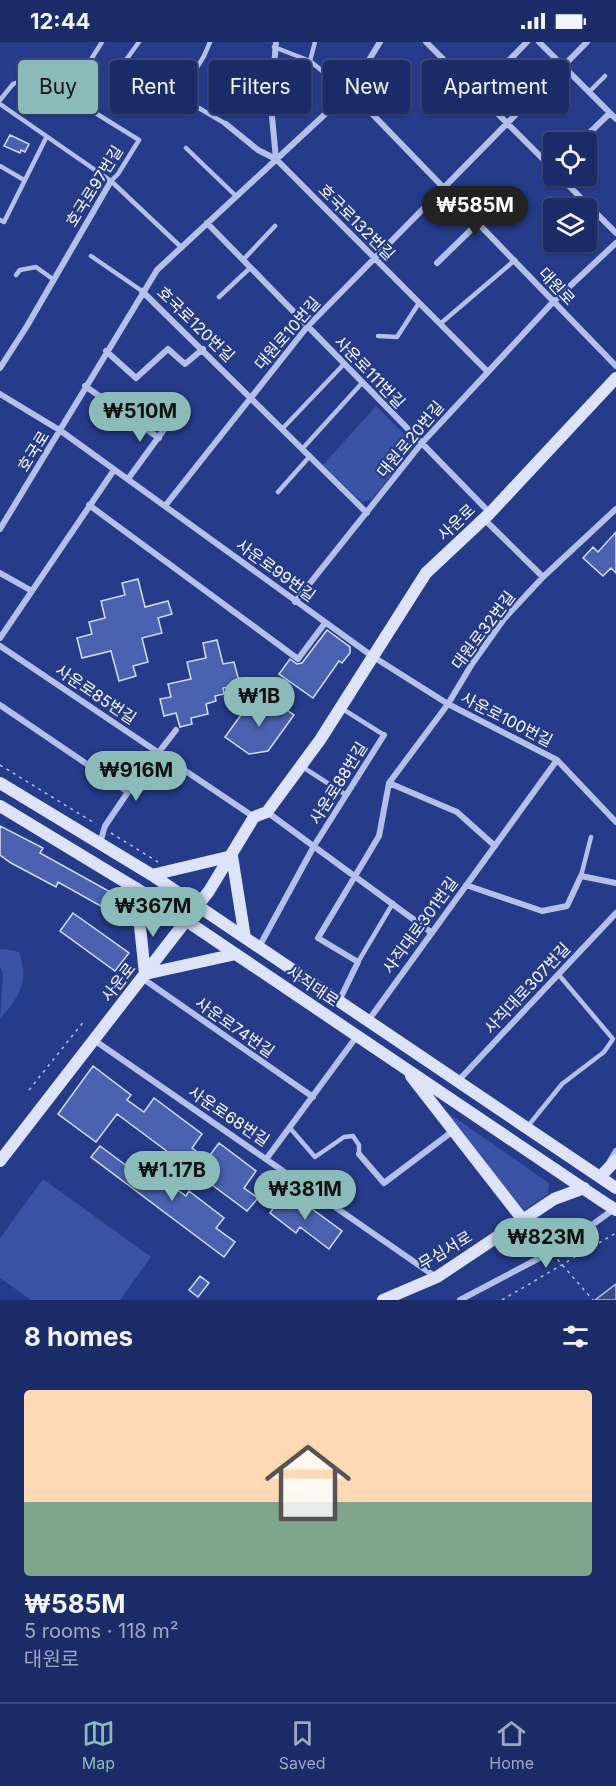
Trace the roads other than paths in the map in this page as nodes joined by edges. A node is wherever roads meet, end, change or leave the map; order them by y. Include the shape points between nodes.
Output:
1 (102, 42) edge
2 (139, 42) edge
3 (210, 42) edge
4 (315, 42) edge
5 (380, 42) edge
6 (426, 42) edge
7 (527, 42) edge
8 (539, 42) edge
9 (587, 42) edge
10 (275, 45) edge
11 (126, 60) edge
12 (308, 60) edge
13 (310, 60) edge
14 (369, 60) edge
15 (444, 60) edge
16 (509, 60) edge
17 (557, 60) edge
18 (569, 60) edge
19 (311, 62) edge
20 (197, 66) edge
21 (323, 71) edge
22 (569, 72) edge
23 (605, 76) dead end
24 (589, 92) junction
25 (0, 102) edge
26 (197, 107) edge
27 (610, 112) junction
28 (97, 114) edge
29 (325, 114) edge
30 (371, 114) edge
31 (498, 114) edge
32 (516, 114) edge
33 (616, 119) edge
34 (507, 123) junction
35 (226, 124) joint
36 (590, 132) edge
37 (46, 138) junction
38 (186, 148) dead end
39 (276, 159) junction
40 (543, 160) edge
41 (0, 166) edge
42 (24, 180) junction
43 (111, 180) junction
44 (569, 186) edge
45 (444, 189) junction
46 (236, 196) junction
47 (0, 220) edge
48 (207, 223) junction
49 (478, 224) junction
50 (275, 226) dead end
51 (616, 233) edge
52 (616, 243) edge
53 (181, 247) junction
54 (91, 256) dead end
55 (374, 259) junction
56 (243, 260) junction
57 (515, 260) junction
58 (437, 263) dead end
59 (250, 268) junction
60 (16, 275) dead end
61 (54, 280) junction
62 (142, 291) junction
63 (219, 297) dead end
64 (553, 302) junction
65 (419, 303) junction
66 (440, 324) junction
67 (307, 327) junction
68 (378, 336) dead end
69 (203, 349) junction
70 (106, 351) junction
71 (344, 364) junction
72 (616, 366) edge
73 (0, 368) edge
74 (487, 371) junction
75 (616, 378) edge
76 (362, 383) junction
77 (86, 386) junction
78 (0, 394) edge
79 (251, 396) junction
80 (171, 420) dead end
81 (283, 428) junction
82 (61, 431) junction
83 (159, 438) junction
84 (421, 444) junction
85 (303, 448) junction
86 (310, 456) junction
87 (114, 470) junction
88 (128, 479) junction
89 (278, 492) dead end
90 (89, 505) junction
91 (165, 506) junction
92 (616, 509) edge
93 (367, 513) junction
94 (487, 516) junction
95 (0, 529) edge
96 (0, 573) edge
97 (543, 577) junction
98 (32, 591) junction
99 (295, 602) junction
100 (325, 623) junction
101 (0, 638) edge
102 (0, 646) edge
103 (372, 656) junction
104 (448, 704) junction
105 (0, 705) edge
106 (341, 708) junction
107 (176, 730) dead end
108 (384, 735) joint
109 (160, 754) junction
110 (557, 760) junction
111 (301, 766) junction
112 (0, 783) edge
113 (390, 783) junction
114 (128, 792) junction
115 (346, 795) junction
116 (0, 806) edge
117 (267, 812) junction
118 (254, 817) junction
119 (616, 822) edge
120 (591, 837) dead end
121 (100, 843) junction
122 (314, 846) junction
123 (495, 846) junction
124 (232, 856) junction
125 (152, 875) junction
126 (354, 875) junction
127 (581, 876) junction
128 (616, 882) edge
129 (466, 885) junction
130 (136, 888) junction
131 (393, 903) junction
132 (197, 906) junction
133 (616, 913) edge
134 (186, 921) junction
135 (432, 933) junction
136 (245, 938) junction
137 (259, 947) junction
138 (236, 954) junction
139 (358, 962) junction
140 (559, 975) junction
141 (144, 976) junction
142 (339, 1001) junction
143 (368, 1021) junction
144 (357, 1036) junction
145 (94, 1040) junction
146 (403, 1067) junction
147 (458, 1082) junction
148 (313, 1097) junction
149 (290, 1128) junction
150 (527, 1128) junction
151 (453, 1131) junction
152 (616, 1151) edge
153 (359, 1154) joint
154 (267, 1158) junction
155 (616, 1160) edge
156 (0, 1161) edge
157 (600, 1177) junction
158 (584, 1188) junction
159 (616, 1188) edge
160 (616, 1209) edge
161 (522, 1220) junction
162 (437, 1277) junction
163 (383, 1300) edge
164 (460, 1300) edge

1 - 25 lane via 90,61 13,84
2 - 11 lane
3 - 20 lane
4 - 13 lane
5 - 14 street, 호국로
6 - 15 street
7 - 16 street
8 - 17 street
9 - 18 street, 대원로10번길
10 - 12 lane
10 - 39 street via 271,117
19 - 21 lane
22 - 24 street
23 - 24 lane
24 - 27 street
25 - 37 lane
26 - 35 lane
27 - 33 street
27 - 36 street
28 - 43 lane, 호국로97번길 via 139,140
29 - 39 street, 호국로
30 - 45 street, 대원로
31 - 34 street
32 - 34 street, 대원로10번길
34 - 40 street
34 - 45 street, 대원로10번길
35 - 39 street
37 - 42 lane
37 - 43 lane
38 - 46 lane
39 - 46 street, 호국로
39 - 55 street, 호국로132번길
41 - 42 lane
42 - 47 lane via 4,222
43 - 53 lane
43 - 61 street, 호국로97번길
44 - 51 street
45 - 49 street, 대원로
45 - 55 street, 대원로10번길
46 - 48 street, 호국로
48 - 53 street, 호국로
48 - 56 street, 사운로111번길
49 - 57 street, 대원로
49 - 58 street
50 - 56 lane
52 - 64 street, 대원로20번길
53 - 62 street, 호국로
54 - 62 lane
55 - 65 street, 호국로132번길
55 - 67 street, 대원로10번길
56 - 59 street, 사운로111번길
57 - 64 street, 대원로
57 - 66 lane
59 - 63 lane
59 - 67 street, 사운로111번길
60 - 61 lane via 20,270 36,267
61 - 73 street, 호국로97번길
62 - 69 street, 호국로120번길
62 - 70 street, 호국로
64 - 72 street, 대원로
64 - 74 street, 대원로20번길
65 - 66 street, 호국로132번길
65 - 68 lane via 397,337
66 - 74 street, 호국로132번길
67 - 71 street, 사운로111번길
67 - 79 street, 대원로10번길
69 - 70 street via 185,364 168,349 136,378
69 - 79 street, 호국로120번길
70 - 77 street, 호국로
71 - 76 street, 사운로111번길
71 - 81 lane
74 - 84 street, 대원로20번길
75 - 94 street, 사운로
76 - 84 street, 사운로111번길
76 - 85 lane
77 - 82 street, 호국로
77 - 83 street
78 - 82 street, 사운로99번길
79 - 81 street, 호국로120번길
79 - 91 street, 대원로10번길
80 - 83 street
81 - 85 street, 호국로120번길
82 - 87 street, 사운로99번길
82 - 95 street, 호국로
83 - 88 street
84 - 93 street, 대원로20번길
84 - 94 street, 사운로111번길
85 - 86 street, 호국로120번길
86 - 89 lane
86 - 93 street, 호국로120번길
87 - 88 street, 사운로99번길
87 - 90 street
88 - 91 street, 사운로99번길
90 - 98 street
90 - 100 street via 298,659
91 - 99 street, 사운로99번길
92 - 97 street, 대원로32번길
93 - 99 street, 대원로20번길
94 - 97 street, 사운로111번길
94 - 103 street, 사운로 via 426,573
96 - 98 street
97 - 104 street, 대원로32번길 via 504,619
98 - 101 street
99 - 100 street, 사운로99번길
100 - 103 street, 사운로99번길
102 - 109 street, 사운로85번길
103 - 104 street, 사운로100번길
103 - 106 street, 사운로
104 - 110 street, 사운로100번길
104 - 113 street, 대원로32번길
105 - 114 street
106 - 108 lane
106 - 111 street, 사운로
107 - 109 street
108 - 115 street, 사운로88번길
109 - 114 street
109 - 118 street, 사운로85번길
110 - 119 street, 사운로100번길
110 - 123 street, 사직대로301번길
111 - 115 lane
111 - 117 street, 사운로
112 - 121 street, 사직대로
113 - 123 street via 450,809
113 - 126 street, 대원로32번길 via 379,836
114 - 121 street via 105,826
115 - 122 street, 사운로88번길
116 - 130 street, 사직대로
117 - 118 street
117 - 122 street, 사운로88번길
118 - 124 street, 사운로
120 - 127 lane
121 - 125 street, 사직대로
122 - 126 street, 사운로88번길
122 - 137 street
123 - 129 street, 사직대로301번길
124 - 125 street
124 - 132 street, 사운로
124 - 136 street
125 - 132 street, 사직대로
126 - 131 street, 사운로88번길
126 - 139 street via 318,938
127 - 128 street
127 - 129 street via 567,906 542,911
129 - 135 street, 사직대로301번길
130 - 134 street, 사직대로
130 - 141 street
131 - 135 street, 사운로88번길
131 - 139 lane, 사직대로
132 - 134 street, 사운로
132 - 136 street, 사직대로
133 - 140 street, 사직대로307번길
134 - 138 street, 사직대로
134 - 141 street, 사운로
135 - 143 street, 사직대로301번길
136 - 137 street, 사직대로
137 - 142 street, 사직대로
138 - 141 street
138 - 144 street, 사직대로
139 - 142 street, 사직대로
140 - 147 street, 사직대로307번길
140 - 150 lane via 614,1039 604,1052 562,1084
141 - 145 street, 사운로
141 - 148 street, 사운로74번길
142 - 143 street, 사직대로
143 - 147 street, 사직대로
144 - 146 street, 사직대로
144 - 148 street
145 - 154 street, 사운로68번길
145 - 156 street, 사운로
146 - 151 street
146 - 158 street, 사직대로
147 - 150 street, 사직대로
148 - 149 street
149 - 153 lane via 315,1157 344,1137 353,1136
149 - 154 street
150 - 157 street, 사직대로
151 - 153 street via 384,1183
151 - 161 street
152 - 157 street
154 - 162 street, 사운로68번길
155 - 157 street
157 - 159 street, 사직대로
158 - 160 street, 사직대로, bridge
158 - 161 street, 무심서로 via 554,1199
160 - 164 street via 566,1244
161 - 162 street, 무심서로
162 - 163 street, 무심서로

